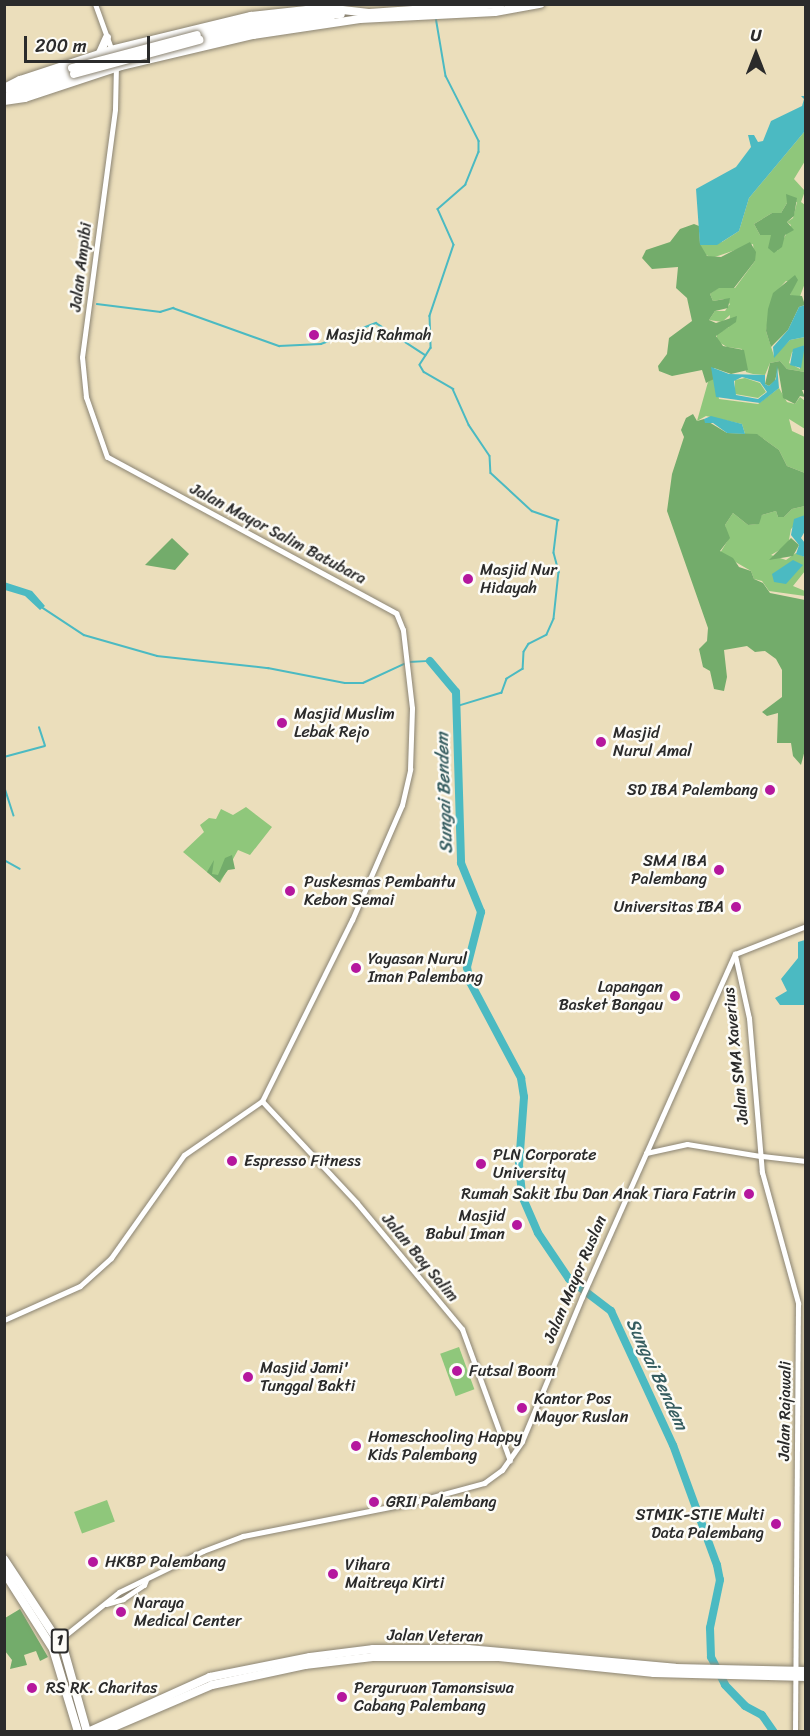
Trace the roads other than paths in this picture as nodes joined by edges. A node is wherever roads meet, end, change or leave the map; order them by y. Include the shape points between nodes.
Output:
1 (95, 4) edge
2 (501, 4) edge
3 (540, 4) edge
4 (444, 12) junction
5 (361, 16) junction
6 (181, 32) junction
7 (107, 37) junction
8 (136, 43) junction
9 (121, 47) junction
10 (111, 49) junction
11 (185, 51) junction
12 (97, 55) junction
13 (138, 62) junction
14 (117, 67) junction
15 (73, 71) junction
16 (98, 74) junction
17 (4, 90) edge
18 (4, 99) edge
19 (107, 457) joint
20 (806, 926) edge
21 (735, 954) junction
22 (262, 1101) junction
23 (646, 1153) junction
24 (760, 1154) junction
25 (806, 1161) edge
26 (764, 1180) joint
27 (4, 1320) edge
28 (510, 1461) junction
29 (4, 1559) edge
30 (4, 1572) edge
31 (146, 1580) junction
32 (128, 1587) junction
33 (131, 1594) junction
34 (106, 1604) junction
35 (59, 1636) junction
36 (806, 1671) edge
37 (796, 1673) junction
38 (806, 1677) edge
39 (100, 1729) edge
40 (78, 1731) edge
41 (87, 1731) edge
42 (795, 1731) edge

1 - 7 street, Jalan Ampibi
2 - 4 highway
3 - 4 highway
4 - 5 highway
5 - 6 highway via 325,8 297,10
5 - 11 highway
5 - 15 highway, bridge via 263,26 198,38
6 - 8 highway
6 - 11 highway via 179,46
7 - 9 highway
7 - 10 street, Jalan Ampibi
7 - 12 highway
8 - 9 highway
8 - 13 highway via 125,56
9 - 10 highway
10 - 12 highway
10 - 14 street, Jalan Ampibi
11 - 13 highway
12 - 16 highway via 105,61
12 - 17 highway via 20,80
13 - 14 highway
14 - 16 highway
14 - 19 street, Jalan Ampibi via 82,357 86,397
15 - 17 highway
15 - 18 highway
16 - 18 highway
19 - 22 street, Jalan Mayor Salim Batubara via 394,611 402,625 410,752 402,805 352,920
20 - 21 street
21 - 23 street, Jalan Mayor Ruslan
21 - 24 street, Jalan SMA Xaverius via 749,1018
22 - 27 street via 184,1155 111,1258 80,1286
22 - 28 street, Jalan Bay Salim via 357,1203 462,1329
23 - 24 street via 687,1144
23 - 28 street, Jalan Mayor Ruslan
24 - 25 street
24 - 26 street, Jalan SMA Xaverius
26 - 37 street, Jalan Rajawali via 798,1303
28 - 31 street, Jalan Mayor Ruslan via 484,1483 364,1513 243,1536
29 - 35 highway, 1
30 - 40 highway, 1 via 54,1649
31 - 32 street, Jalan Mayor Ruslan
31 - 33 street, Jalan Mayor Ruslan
32 - 33 street
32 - 34 street, Jalan Mayor Ruslan
33 - 34 street, Jalan Mayor Ruslan
34 - 35 street, Jalan Mayor Ruslan
35 - 39 highway via 88,1722
35 - 41 highway, 1
36 - 37 highway
37 - 38 highway
37 - 39 highway, Jalan Veteran via 707,1673 468,1649 373,1649 210,1677
37 - 42 street, Jalan Rajawali
39 - 41 highway, Jalan Veteran

